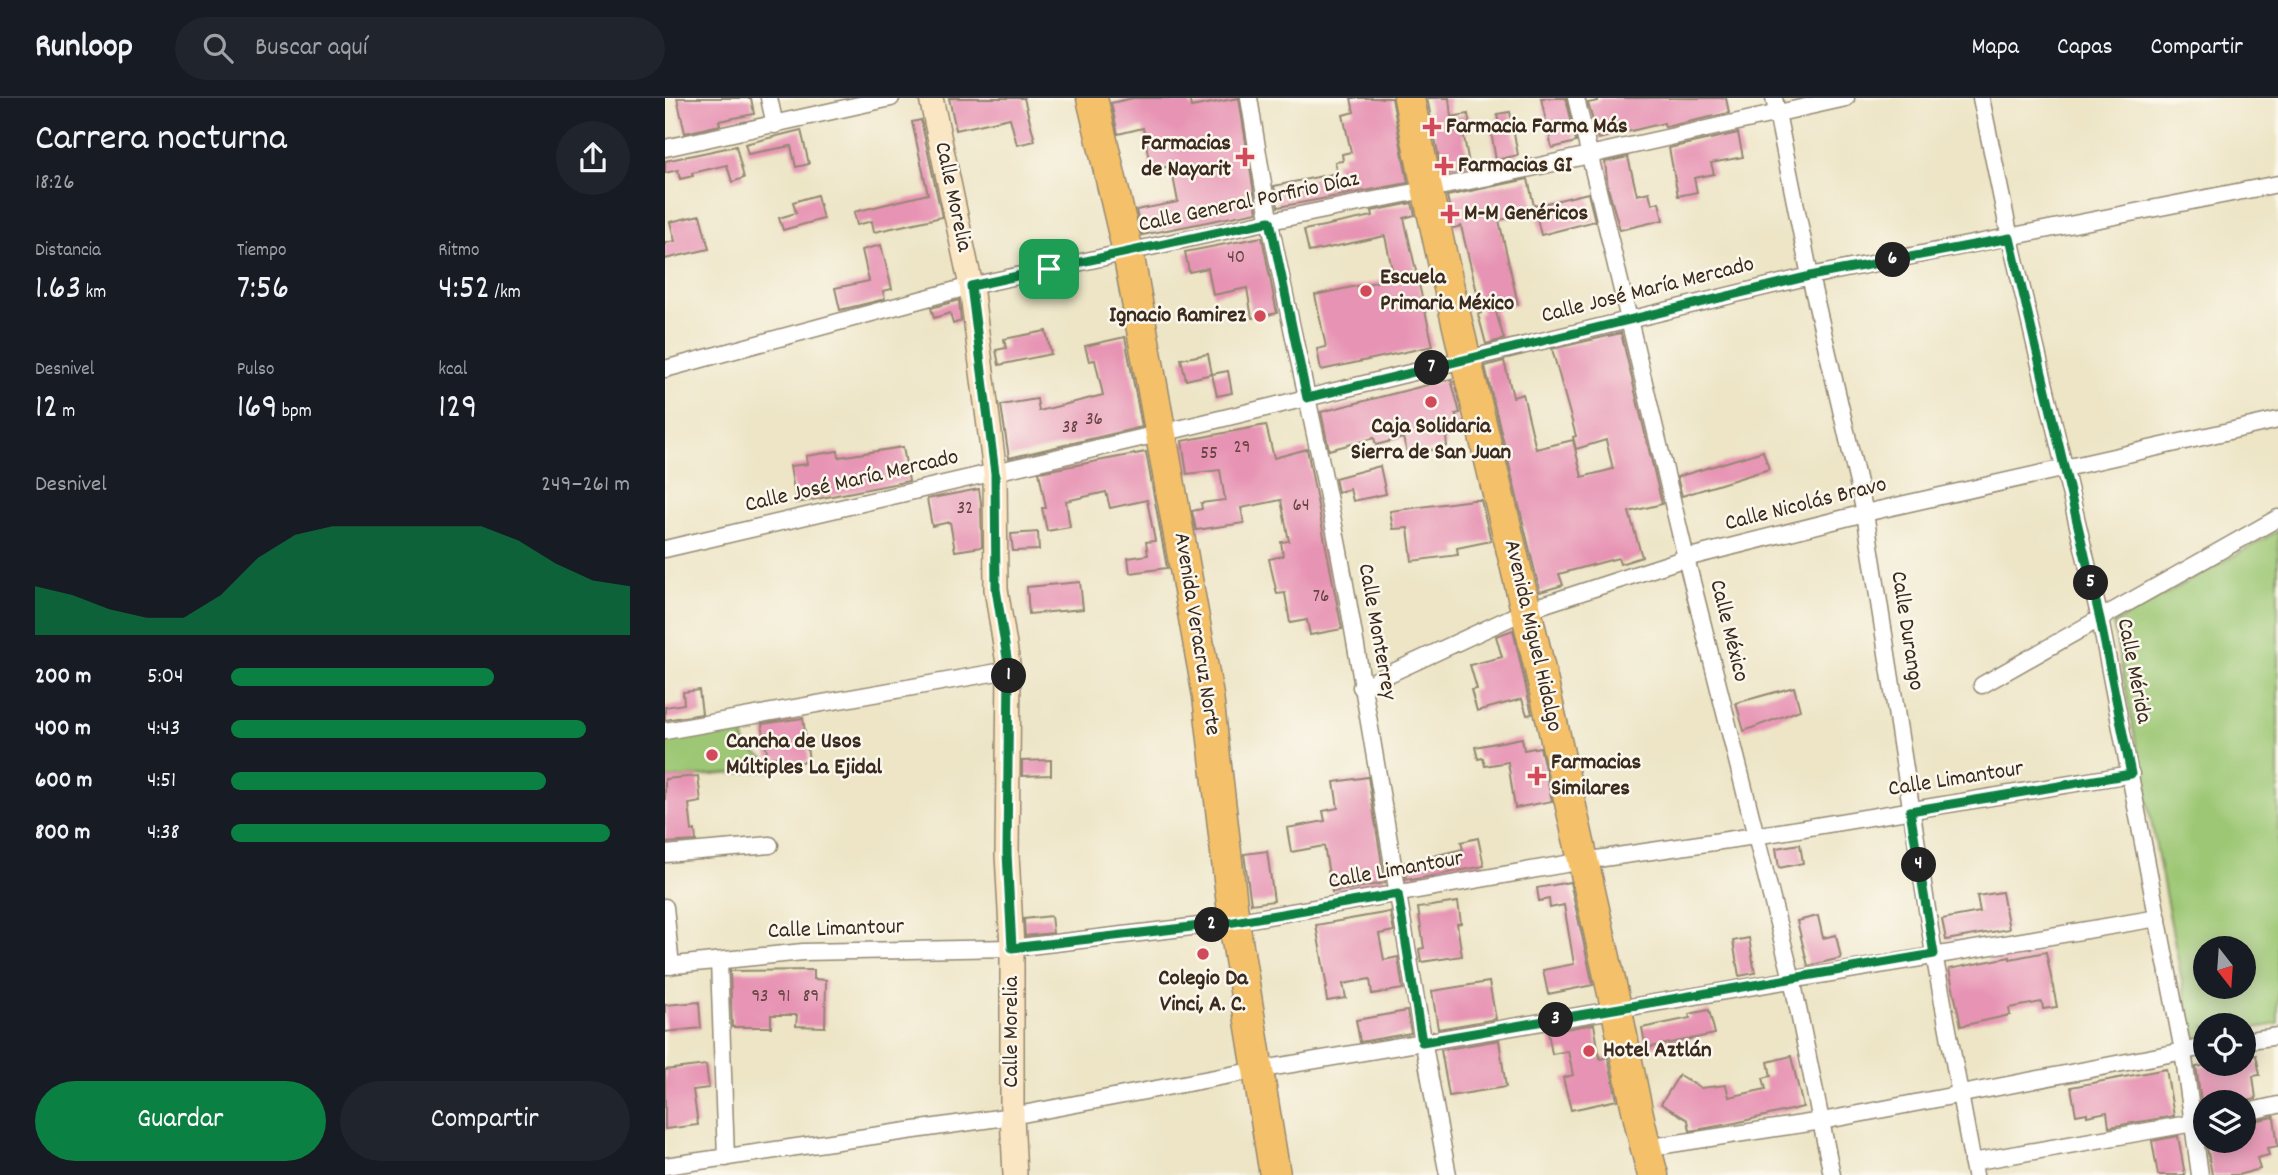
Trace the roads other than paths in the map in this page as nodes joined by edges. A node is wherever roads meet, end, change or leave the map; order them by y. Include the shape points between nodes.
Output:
1 (769, 98) edge
2 (891, 98) edge
3 (931, 98) edge
4 (1092, 98) edge
5 (1249, 98) edge
6 (1409, 98) edge
7 (1576, 98) edge
8 (1846, 98) edge
9 (1982, 98) edge
10 (1775, 105) edge
11 (775, 125) junction
12 (665, 148) edge
13 (1589, 154) junction
14 (2278, 184) edge
15 (1426, 189) junction
16 (1270, 221) junction
17 (2010, 238) junction
18 (1128, 252) junction
19 (1810, 276) junction
20 (971, 286) junction
21 (1628, 318) junction
22 (1465, 360) junction
23 (665, 369) edge
24 (1307, 398) junction
25 (2278, 420) edge
26 (1162, 433) junction
27 (2063, 467) junction
28 (995, 473) junction
29 (1865, 513) junction
30 (2278, 518) edge
31 (665, 549) edge
32 (1686, 558) junction
33 (1527, 610) junction
34 (2100, 619) junction
35 (1009, 670) junction
36 (1982, 685) dead end
37 (1361, 687) junction
38 (665, 731) edge
39 (2131, 774) junction
40 (1910, 811) junction
41 (1755, 836) junction
42 (770, 845) dead end
43 (665, 854) edge
44 (1583, 860) junction
45 (1398, 894) junction
46 (665, 907) edge
47 (2158, 918) junction
48 (1234, 922) junction
49 (1012, 948) junction
50 (1934, 954) junction
51 (719, 961) junction
52 (668, 966) edge
53 (1792, 979) junction
54 (1616, 1010) junction
55 (2278, 1036) edge
56 (2256, 1039) edge
57 (1422, 1042) junction
58 (2193, 1049) edge
59 (2183, 1051) junction
60 (1257, 1070) junction
61 (1959, 1095) junction
62 (2193, 1095) edge
63 (2278, 1105) edge
64 (2256, 1109) edge
65 (1012, 1116) junction
66 (1822, 1121) junction
67 (2193, 1123) edge
68 (2200, 1153) edge
69 (1649, 1161) edge
70 (723, 1164) edge
71 (665, 1166) edge
72 (1973, 1168) edge
73 (1015, 1175) edge
74 (1275, 1175) edge
75 (1448, 1175) edge
76 (1832, 1175) edge
77 (2200, 1175) edge

1 - 11 street
2 - 11 street
3 - 20 street, Calle Morelia
4 - 18 highway, Avenida Veracruz Norte
5 - 16 street, Calle Monterrey
6 - 15 highway, Avenida Miguel Hidalgo
7 - 13 street, Calle México
8 - 10 street, Calle General Porfirio Díaz
9 - 17 street, Calle Mérida
10 - 13 street, Calle General Porfirio Díaz
10 - 19 street, Calle Durango
11 - 12 street
13 - 15 street, Calle General Porfirio Díaz
13 - 21 street, Calle México
14 - 17 street, Calle José María Mercado
15 - 16 street, Calle General Porfirio Díaz
15 - 22 highway, Avenida Miguel Hidalgo
16 - 18 street, Calle General Porfirio Díaz
16 - 24 street, Calle Monterrey
17 - 19 street, Calle José María Mercado
17 - 27 street, Calle Mérida
18 - 20 street, Calle General Porfirio Díaz
18 - 26 highway, Avenida Veracruz Norte
19 - 21 street, Calle José María Mercado
19 - 29 street, Calle Durango
20 - 23 street, Calle General Porfirio Díaz
20 - 28 street, Calle Morelia
21 - 22 street, Calle José María Mercado
21 - 32 street, Calle México
22 - 24 street, Calle José María Mercado
22 - 33 highway, Avenida Miguel Hidalgo
24 - 26 street, Calle José María Mercado
24 - 37 street, Calle Monterrey
25 - 27 street, Calle Nicolás Bravo
26 - 28 street, Calle José María Mercado
26 - 48 highway, Avenida Veracruz Norte via 1208,696
27 - 29 street, Calle Nicolás Bravo
27 - 34 street, Calle Mérida
28 - 31 street, Calle José María Mercado
28 - 35 street, Calle Morelia via 996,589
29 - 32 street, Calle Nicolás Bravo
29 - 40 street, Calle Durango
30 - 34 street
32 - 33 street, Calle Nicolás Bravo
32 - 41 street, Calle México
33 - 37 street, Calle Nicolás Bravo
33 - 44 highway, Avenida Miguel Hidalgo
34 - 36 street
34 - 39 street, Calle Mérida
35 - 38 street
35 - 49 street, Calle Morelia via 1007,853
37 - 45 street, Calle Monterrey
39 - 40 street, Calle Limantour
39 - 47 street, Calle Mérida
40 - 41 street, Calle Limantour
40 - 50 street, Calle Durango
41 - 44 street, Calle Limantour
41 - 53 street, Calle México
42 - 43 street
44 - 45 street, Calle Limantour
44 - 54 highway, Avenida Miguel Hidalgo
45 - 48 street, Calle Limantour
45 - 57 street, Calle Monterrey
46 - 52 street
47 - 50 street
47 - 59 street, Calle Mérida
48 - 49 street, Calle Limantour
48 - 60 highway, Avenida Veracruz Norte
49 - 51 street, Calle Limantour via 803,952
49 - 65 street, Calle Morelia
50 - 53 street
50 - 61 street, Calle Durango
51 - 52 street, Calle Limantour
51 - 70 street
53 - 54 street
53 - 66 street, Calle México
54 - 57 street
54 - 69 highway, Avenida Miguel Hidalgo
55 - 56 street
57 - 60 street
57 - 75 street, Calle Monterrey
58 - 59 street
59 - 61 street
59 - 62 street, Calle Mérida
60 - 65 street
60 - 74 highway, Avenida Veracruz Norte
61 - 66 street
61 - 72 street, Calle Durango
63 - 64 street
65 - 70 street
65 - 73 street, Calle Morelia
66 - 69 street
66 - 76 street, Calle México
67 - 72 street
68 - 77 street, Calle Mérida
70 - 71 street

